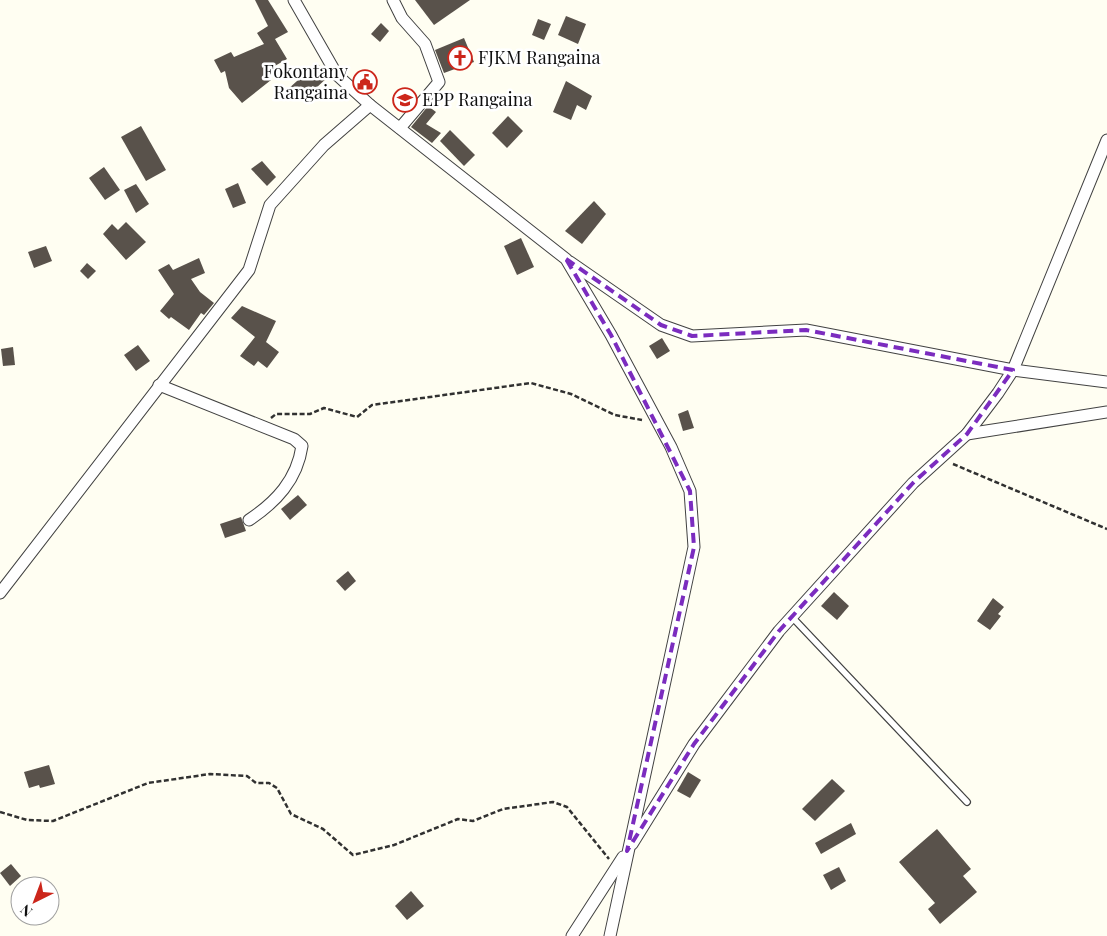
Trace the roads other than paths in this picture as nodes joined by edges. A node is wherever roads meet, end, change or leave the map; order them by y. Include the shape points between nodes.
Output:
1 (294, 0) edge
2 (393, 0) edge
3 (370, 104) junction
4 (400, 128) junction
5 (1107, 140) edge
6 (566, 259) junction
7 (1013, 370) junction
8 (1107, 382) edge
9 (159, 385) junction
10 (1107, 412) edge
11 (967, 434) junction
12 (249, 520) dead end
13 (0, 593) edge
14 (792, 617) junction
15 (967, 802) dead end
16 (627, 851) junction
17 (572, 936) edge
18 (610, 936) edge

1 - 3 street via 337,75
2 - 4 street via 402,18 425,44 439,82
3 - 4 street
3 - 9 street via 324,145 270,205 249,270
4 - 6 street
5 - 7 street
6 - 7 street via 661,324 692,336 806,330
6 - 16 street via 611,335 690,491 694,546
7 - 8 street
7 - 11 street
9 - 12 street via 294,439 302,446 300,458 283,492
9 - 13 street
10 - 11 street
11 - 14 street via 913,483
14 - 15 lane
14 - 16 street via 694,744
16 - 17 street
16 - 18 street

